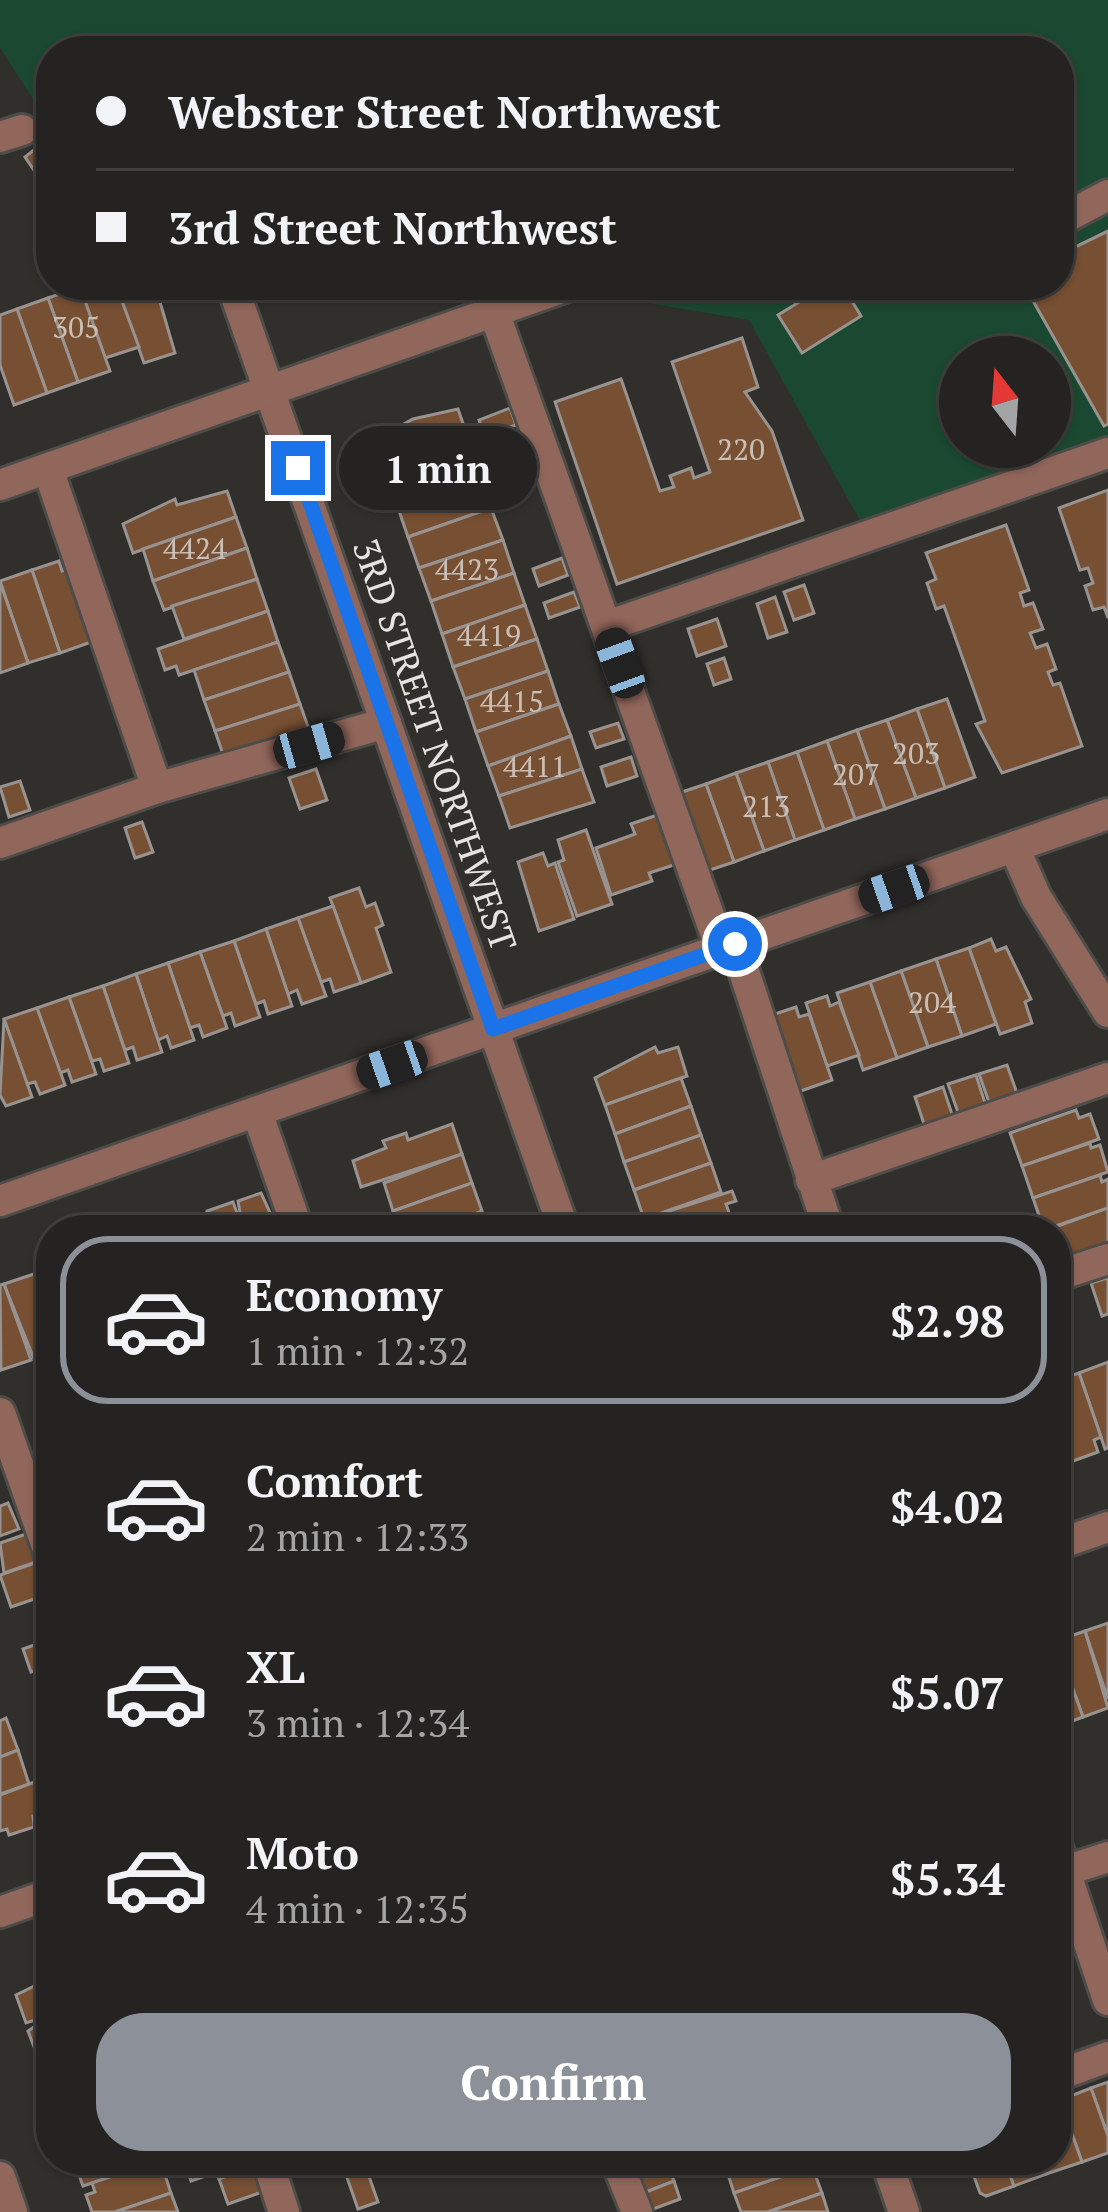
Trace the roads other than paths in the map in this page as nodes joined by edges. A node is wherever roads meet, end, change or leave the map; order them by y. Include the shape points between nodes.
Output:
1 (1108, 194) edge
2 (1074, 213) edge
3 (238, 300) edge
4 (528, 300) edge
5 (494, 312) junction
6 (271, 391) junction
7 (1108, 453) edge
8 (48, 469) junction
9 (0, 485) edge
10 (607, 626) junction
11 (386, 723) junction
12 (157, 788) junction
13 (1108, 814) edge
14 (0, 843) edge
15 (1014, 847) junction
16 (728, 946) junction
17 (1108, 1012) edge
18 (493, 1029) junction
19 (1108, 1078) edge
20 (257, 1112) junction
21 (811, 1180) junction
22 (0, 1201) edge
23 (293, 1215) edge
24 (559, 1215) edge
25 (824, 1215) edge
26 (1108, 1259) edge
27 (1071, 1271) edge
28 (0, 1413) edge
29 (36, 1510) edge
30 (1108, 1527) edge
31 (1071, 1540) edge
32 (1108, 1857) edge
33 (1071, 1858) edge
34 (1071, 1891) edge
35 (36, 1899) edge
36 (0, 1912) edge
37 (1108, 2000) edge
38 (1108, 2057) edge
39 (1071, 2071) edge
40 (273, 2175) edge
41 (622, 2175) edge
42 (891, 2175) edge
43 (0, 2177) edge
44 (12, 2212) edge
45 (284, 2212) edge
46 (637, 2212) edge
47 (904, 2212) edge

1 - 2 street
3 - 6 street, 3RD STREET NORTHWEST
4 - 5 street
5 - 6 street
5 - 10 street
6 - 8 street
6 - 11 street, 3RD STREET NORTHWEST
7 - 10 street
8 - 9 street
8 - 12 street
10 - 16 street
11 - 12 street
11 - 18 street, 3RD STREET NORTHWEST
12 - 14 street
13 - 15 street
15 - 16 street
15 - 17 street
16 - 18 street
16 - 21 street
18 - 20 street
18 - 24 street, 3RD STREET NORTHWEST
19 - 21 street
20 - 22 street
20 - 23 street
21 - 25 street
26 - 27 street
28 - 29 street
30 - 31 street
32 - 33 street
34 - 37 street
35 - 36 street
38 - 39 street
40 - 45 street
41 - 46 street
42 - 47 street
43 - 44 street

